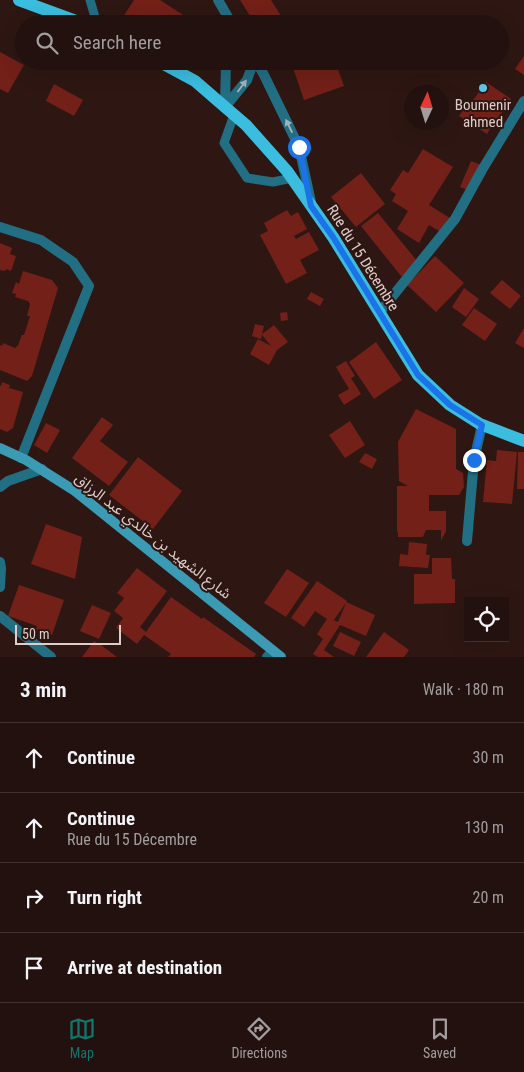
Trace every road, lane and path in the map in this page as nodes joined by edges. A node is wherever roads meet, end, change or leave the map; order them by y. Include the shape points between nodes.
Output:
1 (19, 0) edge
2 (90, 0) edge
3 (218, 0) edge
4 (62, 15) edge
5 (94, 15) edge
6 (226, 15) edge
7 (174, 70) edge
8 (227, 70) edge
9 (251, 70) edge
10 (260, 70) edge
11 (178, 72) joint
12 (524, 101) edge
13 (230, 111) junction
14 (292, 178) junction
15 (311, 206) junction
16 (0, 227) edge
17 (379, 313) junction
18 (482, 425) junction
19 (524, 441) edge
20 (0, 448) edge
21 (21, 458) junction
22 (42, 469) junction
23 (0, 487) edge
24 (467, 541) dead end
25 (0, 562) edge
26 (0, 587) edge
27 (0, 616) edge
28 (274, 655) edge
29 (51, 657) edge

1 - 4 main road
2 - 5 lane
3 - 6 street
7 - 11 main road, Rue du 15 Décembre
8 - 13 street
13 -> 9 street
15 -> 10 street via 299,147
11 - 13 main road, Rue du 15 Décembre via 195,81
12 - 17 street via 455,219
13 - 14 main road, Rue du 15 Décembre
13 - 14 lane via 224,143 247,178 273,182
14 - 15 main road, Rue du 15 Décembre
15 - 17 main road, Rue du 15 Décembre
16 - 21 street via 41,240 73,262 89,286
17 - 18 main road, Rue du 15 Décembre via 418,375 450,405
18 - 19 main road, Rue du 15 Décembre
18 - 24 street via 474,460
20 - 21 main road, شارع الشهيد بن خالدي عبد الرزاق
21 - 22 main road, شارع الشهيد بن خالدي عبد الرزاق
22 - 23 street
22 - 28 main road, شارع الشهيد بن خالدي عبد الرزاق via 74,491
25 - 26 street
27 - 29 street

